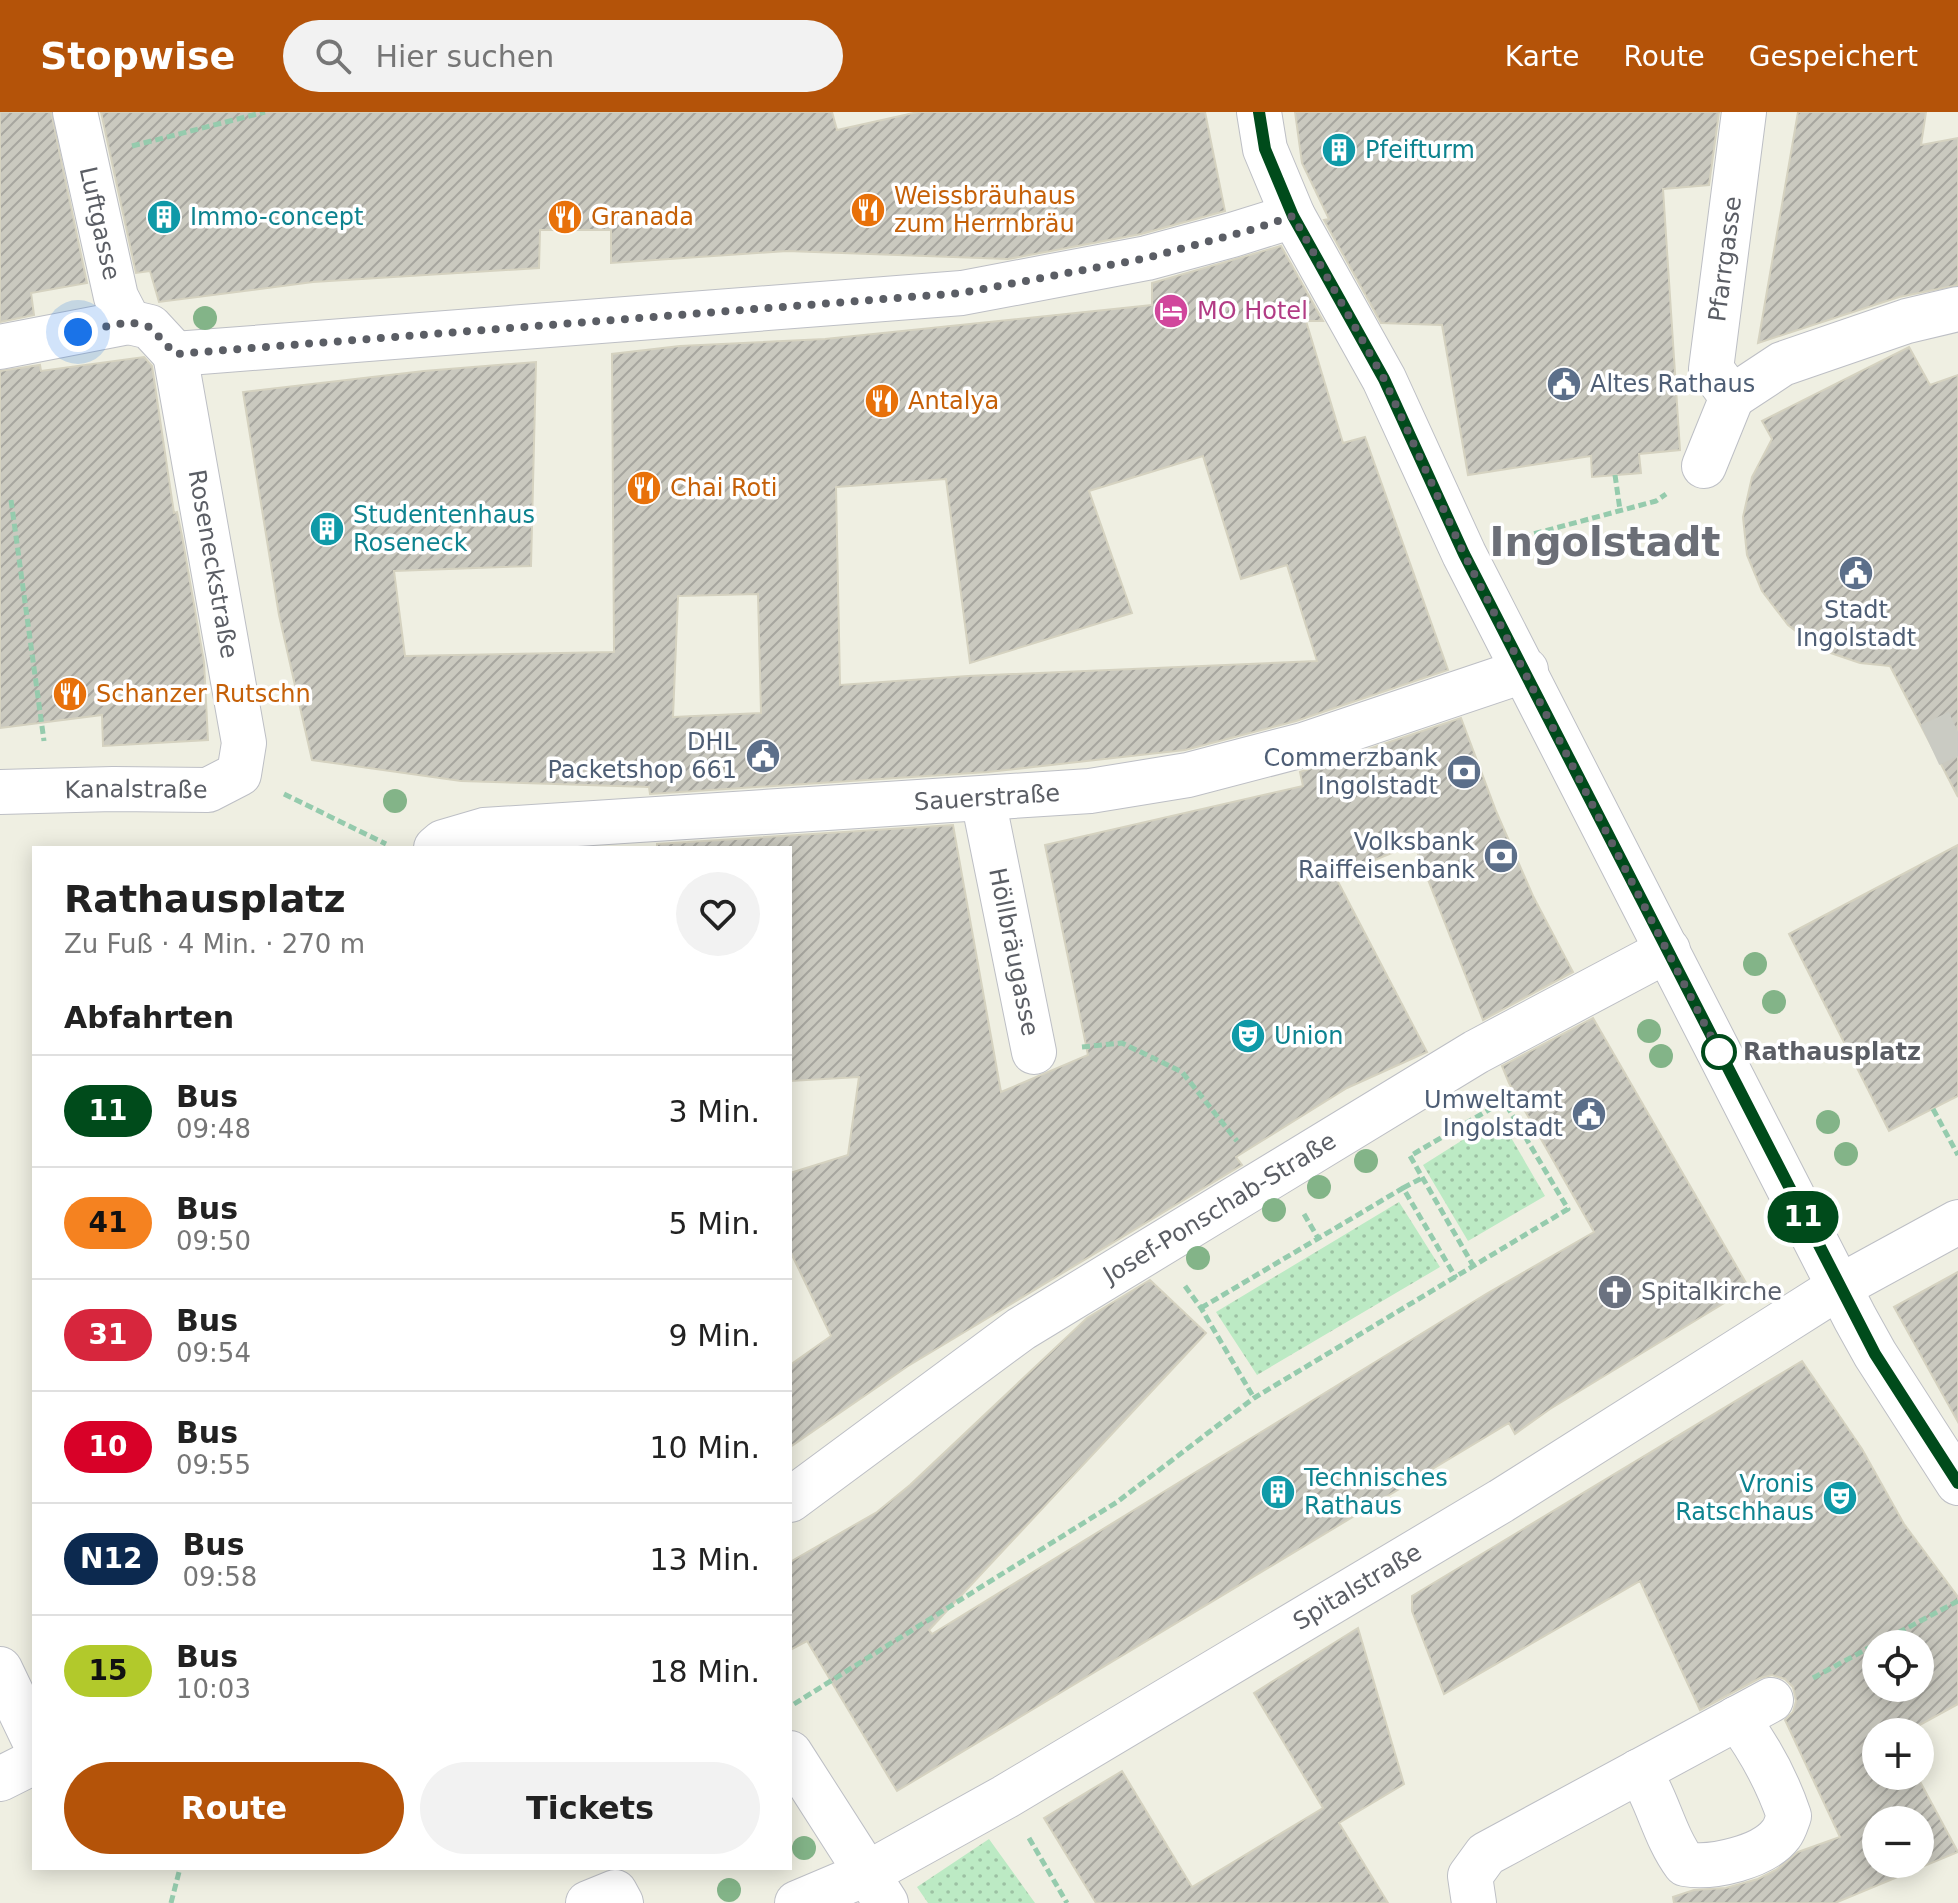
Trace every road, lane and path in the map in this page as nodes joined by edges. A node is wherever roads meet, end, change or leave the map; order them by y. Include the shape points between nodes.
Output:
1 (75, 112) edge
2 (265, 112) edge
3 (1259, 112) edge
4 (1744, 112) edge
5 (85, 159) junction
6 (1293, 216) junction
7 (1958, 309) edge
8 (129, 322) junction
9 (0, 347) edge
10 (175, 354) junction
11 (1732, 397) junction
12 (1704, 466) joint
13 (1615, 475) dead end
14 (11, 500) dead end
15 (1620, 510) junction
16 (1464, 554) junction
17 (1526, 670) junction
18 (239, 774) junction
19 (44, 790) junction
20 (0, 792) edge
21 (983, 799) junction
22 (390, 846) edge
23 (438, 846) edge
24 (1668, 950) junction
25 (1034, 1052) joint
26 (1476, 1052) junction
27 (1504, 1101) junction
28 (1933, 1109) dead end
29 (1958, 1155) edge
30 (1422, 1178) junction
31 (1268, 1180) junction
32 (1403, 1188) junction
33 (1307, 1219) dead end
34 (1958, 1222) edge
35 (1318, 1238) junction
36 (1155, 1247) junction
37 (1474, 1267) junction
38 (1456, 1278) junction
39 (1839, 1287) junction
40 (1201, 1308) junction
41 (1254, 1398) junction
42 (1958, 1483) edge
43 (792, 1499) edge
44 (1958, 1601) edge
45 (1903, 1630) edge
46 (1862, 1651) edge
47 (0, 1669) edge
48 (792, 1706) edge
49 (1754, 1709) junction
50 (32, 1736) edge
51 (792, 1756) edge
52 (32, 1763) edge
53 (1639, 1771) junction
54 (0, 1779) edge
55 (1005, 1797) junction
56 (179, 1870) edge
57 (877, 1888) edge
58 (171, 1903) edge
59 (588, 1903) edge
60 (621, 1903) edge
61 (797, 1903) edge
62 (1067, 1903) edge
63 (1474, 1903) edge

1 - 5 street, Luftgasse
2 - 5 path
3 - 6 street via 1265,149
4 - 11 street, Pfarrgasse via 1711,369
5 - 8 street, Luftgasse via 116,297
6 - 10 street via 1147,258 962,293
6 - 16 street via 1384,379
7 - 11 street via 1782,364
8 - 9 street
8 - 10 street via 150,327
10 - 18 street, Roseneckstraße via 244,743
11 - 12 street
12 - 15 path via 1656,501
13 - 15 path
14 - 19 path via 44,742
15 - 16 path
16 - 17 street
17 - 21 street, Sauerstraße via 1303,745 1188,775 1090,791
17 - 24 street
18 - 19 street, Kanalstraße via 208,790
18 - 22 path, Kanalstraße
19 - 20 street, Kanalstraße
21 - 23 street, Sauerstraße via 484,830
21 - 25 street, Höllbräugasse
24 - 26 street, Josef-Ponschab-Straße
24 - 39 street
25 - 31 path, Höllbräugasse via 1122,1043 1182,1072
26 - 27 path
26 - 31 street, Josef-Ponschab-Straße
27 - 30 path via 1410,1156
27 - 37 path via 1568,1209
28 - 29 path
30 - 32 path
30 - 37 path
31 - 36 street, Josef-Ponschab-Straße
32 - 35 path
32 - 38 path
33 - 35 path
34 - 39 street, Spitalstraße
35 - 40 path
36 - 40 path
36 - 43 street, Josef-Ponschab-Straße via 1021,1329
37 - 38 path
38 - 41 path
39 - 42 street
39 - 55 street, Spitalstraße via 1501,1501
40 - 41 path
41 - 48 path via 1117,1502
44 - 45 path
46 - 49 path
47 - 50 street
49 - 53 street
49 - 53 street via 1762,1756 1789,1816 1770,1843 1719,1865 1685,1864
51 - 57 street
52 - 54 street
53 - 63 street via 1486,1854 1470,1876
55 - 57 street, Spitalstraße
55 - 62 path
56 - 58 path
57 - 61 street, Spitalstraße
59 - 60 street via 615,1892

